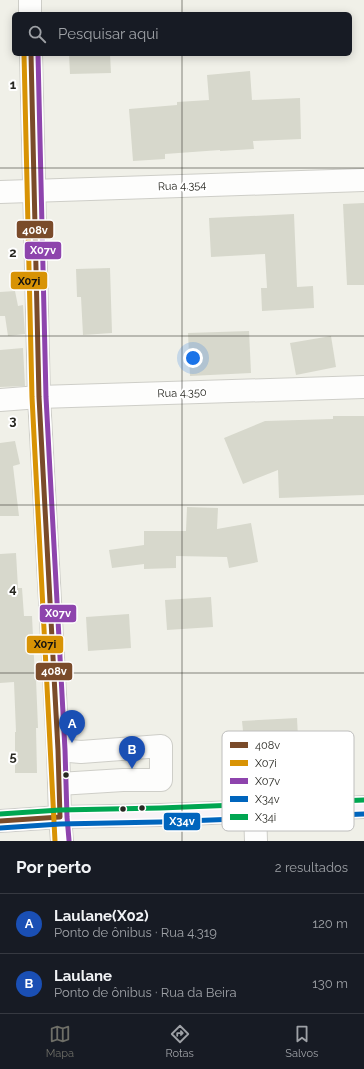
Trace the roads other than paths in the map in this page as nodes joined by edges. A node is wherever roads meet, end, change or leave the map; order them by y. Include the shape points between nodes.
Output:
1 (30, 0) edge
2 (30, 12) edge
3 (31, 56) edge
4 (364, 180) edge
5 (34, 190) junction
6 (0, 192) edge
7 (364, 388) edge
8 (39, 397) junction
9 (0, 400) edge
10 (58, 750) junction
11 (59, 784) junction
12 (354, 807) edge
13 (364, 807) edge
14 (222, 812) edge
15 (60, 817) junction
16 (4, 820) edge
17 (256, 831) edge
18 (62, 841) edge
19 (256, 841) edge

1 - 2 street
3 - 5 street
4 - 5 street, Rua 4.354
5 - 6 street, Rua 4.354
5 - 8 street
7 - 8 street, Rua 4.350
8 - 9 street, Rua 4.350
8 - 10 street
10 - 11 street
10 - 11 street via 81,752 161,746 161,780
11 - 15 street
12 - 13 main road
14 - 15 main road
15 - 16 main road
15 - 18 street
17 - 19 street

